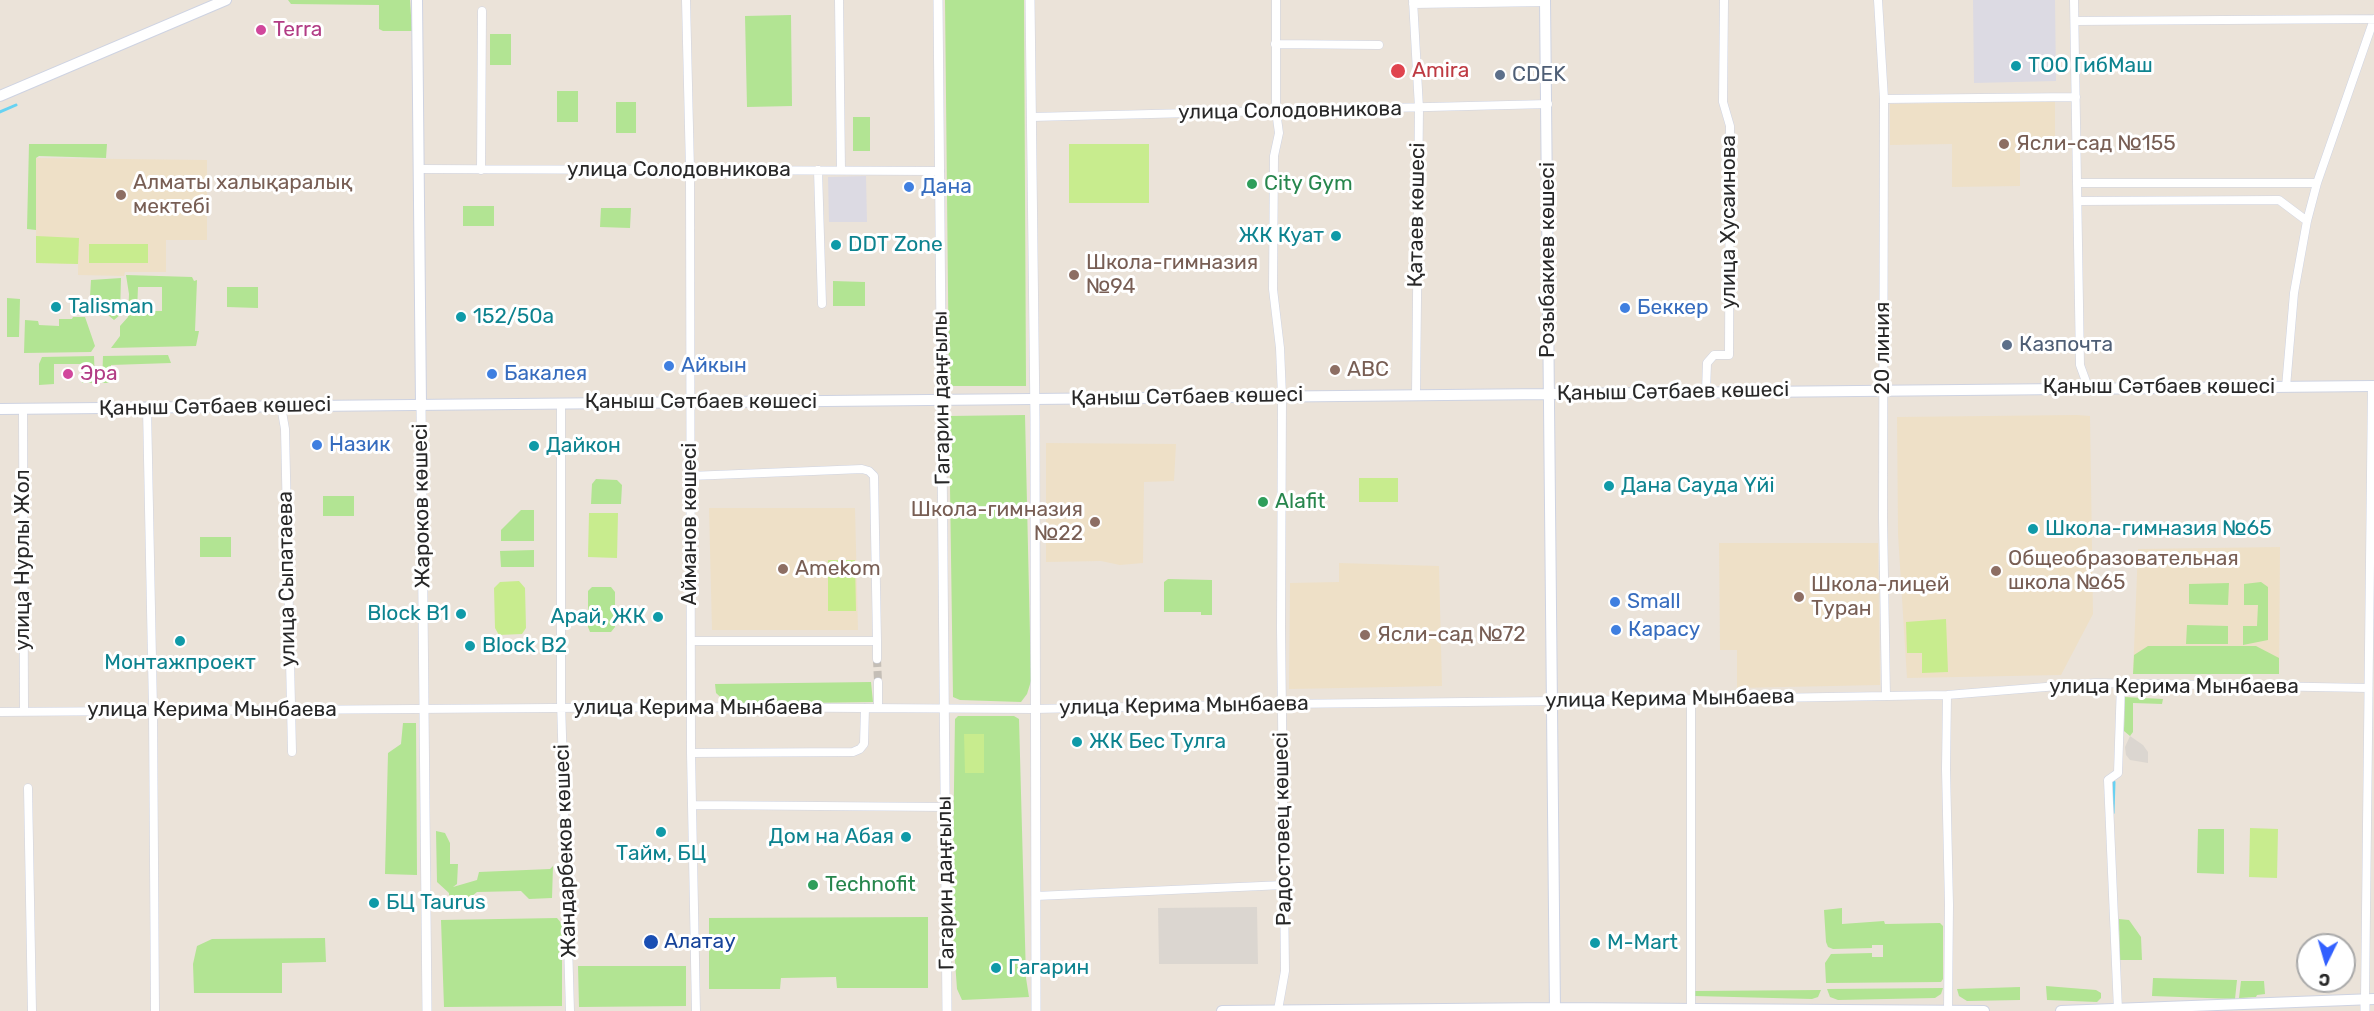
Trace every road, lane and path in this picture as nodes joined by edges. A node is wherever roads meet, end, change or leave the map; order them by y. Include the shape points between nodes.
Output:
1 (226, 0) edge
2 (417, 0) edge
3 (686, 0) edge
4 (839, 0) edge
5 (938, 0) edge
6 (1030, 0) edge
7 (1276, 0) edge
8 (1724, 0) edge
9 (1878, 0) edge
10 (2074, 0) edge
11 (1545, 1) edge
12 (1413, 2) edge
13 (482, 11) dead end
14 (2374, 19) edge
15 (2075, 21) junction
16 (1275, 44) junction
17 (1379, 45) dead end
18 (0, 96) edge
19 (2076, 97) junction
20 (1884, 99) junction
21 (1548, 104) junction
22 (1419, 108) junction
23 (1276, 111) junction
24 (1032, 117) junction
25 (418, 170) junction
26 (482, 170) junction
27 (690, 170) junction
28 (818, 170) junction
29 (841, 170) junction
30 (939, 171) junction
31 (2078, 183) junction
32 (2280, 183) junction
33 (2317, 183) junction
34 (2279, 200) junction
35 (2078, 201) junction
36 (2307, 221) junction
37 (822, 304) dead end
38 (2373, 386) edge
39 (2088, 387) junction
40 (2286, 387) junction
41 (1883, 390) junction
42 (1706, 391) junction
43 (1548, 393) junction
44 (1416, 395) junction
45 (1282, 396) junction
46 (1035, 399) junction
47 (941, 400) junction
48 (689, 402) junction
49 (561, 403) junction
50 (421, 405) junction
51 (281, 406) junction
52 (147, 408) junction
53 (0, 409) edge
54 (23, 409) junction
55 (690, 476) junction
56 (690, 641) junction
57 (877, 641) junction
58 (877, 659) tunnel mouth
59 (2371, 672) edge
60 (878, 682) tunnel mouth
61 (2121, 683) junction
62 (2368, 688) junction
63 (1947, 695) junction
64 (1886, 696) junction
65 (1552, 700) junction
66 (1690, 700) junction
67 (1282, 704) junction
68 (562, 707) junction
69 (691, 707) junction
70 (865, 708) junction
71 (878, 708) junction
72 (290, 709) junction
73 (424, 709) junction
74 (946, 709) junction
75 (1035, 709) junction
76 (153, 710) junction
77 (24, 711) junction
78 (0, 712) edge
79 (292, 752) dead end
80 (691, 753) junction
81 (28, 788) dead end
82 (692, 805) junction
83 (945, 807) junction
84 (1284, 885) junction
85 (1036, 896) junction
86 (2368, 1003) edge
87 (1691, 1009) junction
88 (1278, 1010) edge
89 (1555, 1010) edge
90 (1948, 1010) edge
91 (2118, 1010) edge
92 (32, 1011) edge
93 (154, 1011) edge
94 (427, 1011) edge
95 (570, 1011) edge
96 (696, 1011) edge
97 (947, 1011) edge
98 (1036, 1011) edge
99 (1222, 1011) edge
100 (1984, 1011) edge
101 (2061, 1011) edge

1 - 18 main road
2 - 25 main road, Жароков көшесі
3 - 27 street, Айманов көшесі
4 - 29 street
5 - 30 street, Гагарин даңғылы
6 - 24 street
7 - 16 street, Радостовец көшесі
8 - 42 street, улица Хусаинова via 1723,102 1730,126 1729,355 1714,355 1707,363
9 - 20 street, 20 линия
10 - 15 street
11 - 12 street
11 - 21 main road, Розыбакиев көшесі
12 - 22 street, Қатаев көшесі
13 - 26 street
14 - 15 street
14 - 33 street
15 - 19 street
16 - 17 street
16 - 23 street, Радостовец көшесі
19 - 20 street
19 - 31 street
20 - 41 street, 20 линия
21 - 22 street, улица Солодовникова
21 - 43 main road, Розыбакиев көшесі
22 - 23 street, улица Солодовникова
22 - 44 street, Қатаев көшесі
23 - 24 street, улица Солодовникова
23 - 45 street, Радостовец көшесі via 1273,289
24 - 46 street
25 - 26 street, улица Солодовникова
25 - 50 main road, Жароков көшесі
26 - 27 street, улица Солодовникова
27 - 28 street, улица Солодовникова
27 - 48 street, Айманов көшесі
28 - 29 street, улица Солодовникова
28 - 37 street
29 - 30 street, улица Солодовникова
30 - 47 street, Гагарин даңғылы
31 - 32 street
31 - 35 street
32 - 33 street
32 - 34 street
33 - 36 street
34 - 35 street
34 - 36 street
35 - 39 street via 2080,365
36 - 40 street via 2294,293
38 - 40 main road, Қаныш Сәтбаев көшесі
38 - 59 street
39 - 40 main road, Қаныш Сәтбаев көшесі
39 - 41 main road, Қаныш Сәтбаев көшесі
41 - 42 main road, Қаныш Сәтбаев көшесі
41 - 64 street, 20 линия
42 - 43 main road, Қаныш Сәтбаев көшесі
43 - 44 main road, Қаныш Сәтбаев көшесі
43 - 65 main road, Розыбакиев көшесі
44 - 45 main road, Қаныш Сәтбаев көшесі
45 - 46 main road, Қаныш Сәтбаев көшесі
45 - 67 street, Радостовец көшесі
46 - 47 main road, Қаныш Сәтбаев көшесі
46 - 75 street
47 - 48 main road, Қаныш Сәтбаев көшесі
47 - 74 street, Гагарин даңғылы
48 - 49 main road, Қаныш Сәтбаев көшесі
48 - 55 street, Айманов көшесі
49 - 50 main road, Қаныш Сәтбаев көшесі
49 - 68 street, Жандарбеков көшесі
50 - 51 main road, Қаныш Сәтбаев көшесі
50 - 73 street, Жароков көшесі
51 - 52 main road, Қаныш Сәтбаев көшесі
51 - 72 street, улица Сыпатаева via 285,429
52 - 54 main road, Қаныш Сәтбаев көшесі
52 - 76 street
53 - 54 main road, Қаныш Сәтбаев көшесі
54 - 77 street, улица Нурлы Жол
55 - 56 street, Айманов көшесі
55 - 57 street via 869,471 874,476
56 - 57 street
56 - 69 street, Айманов көшесі
57 - 58 street
59 - 62 street
60 - 71 street
61 - 62 street, улица Керима Мынбаева
61 - 63 street, улица Керима Мынбаева
61 - 91 street via 2118,773 2108,780
62 - 86 street
63 - 64 street, улица Керима Мынбаева
63 - 90 street
64 - 66 street, улица Керима Мынбаева
65 - 66 street, улица Керима Мынбаева
65 - 67 street, улица Керима Мынбаева
65 - 89 main road, Розыбакиев көшесі
66 - 87 street
67 - 75 street, улица Керима Мынбаева
67 - 84 street, Радостовец көшесі
68 - 69 street, улица Керима Мынбаева
68 - 73 street, улица Керима Мынбаева
68 - 95 street, Жандарбеков көшесі
69 - 70 street, улица Керима Мынбаева
69 - 80 street, Айманов көшесі
70 - 71 street, улица Керима Мынбаева
70 - 80 street via 864,744 854,752
71 - 74 street, улица Керима Мынбаева
72 - 73 street, улица Керима Мынбаева
72 - 76 street, улица Керима Мынбаева
72 - 79 street, улица Сыпатаева
73 - 94 street, Жароков көшесі
74 - 75 street, улица Керима Мынбаева
74 - 83 street, Гагарин даңғылы
75 - 85 street
76 - 77 street, улица Керима Мынбаева
76 - 93 street
77 - 78 street, улица Керима Мынбаева
80 - 82 street, Айманов көшесі
81 - 92 street
82 - 83 street
82 - 96 street, Айманов көшесі
83 - 97 street, Гагарин даңғылы
84 - 85 street
84 - 88 street, Радостовец көшесі via 1285,971
85 - 98 street
86 - 91 main road
87 - 89 main road
87 - 90 main road
88 - 89 main road
88 - 99 main road
90 - 100 main road
91 - 101 main road

